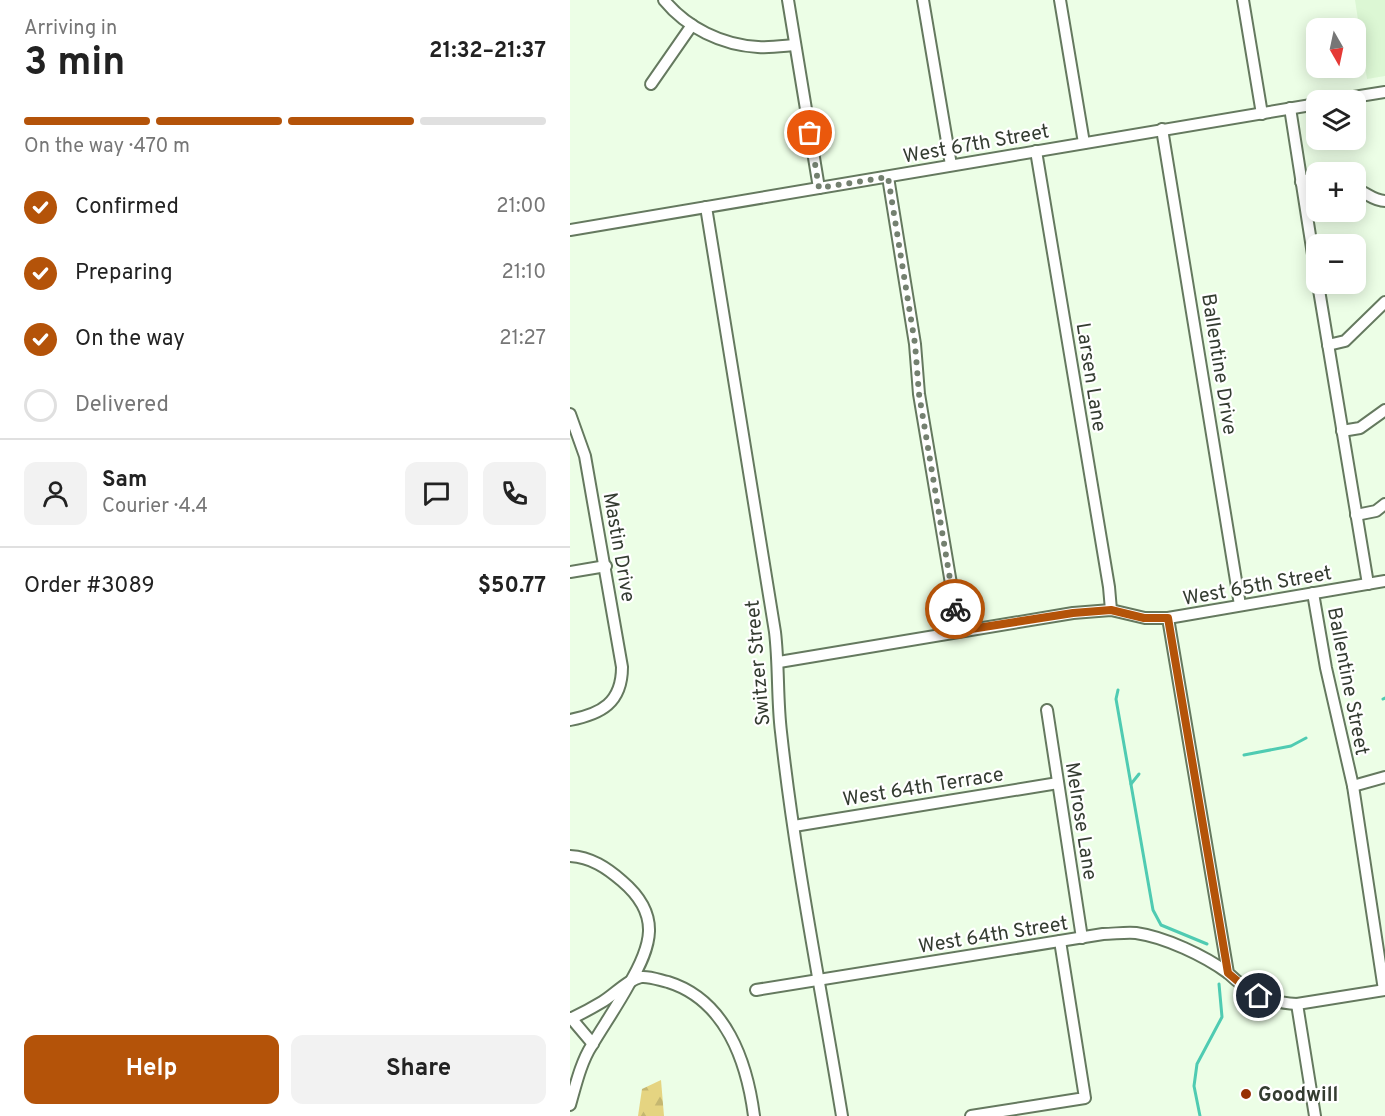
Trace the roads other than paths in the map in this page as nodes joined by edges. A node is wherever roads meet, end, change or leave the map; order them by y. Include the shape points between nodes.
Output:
1 (664, 0) edge
2 (788, 0) edge
3 (923, 0) edge
4 (1060, 0) edge
5 (1243, 0) edge
6 (692, 25) junction
7 (795, 45) junction
8 (651, 84) dead end
9 (1385, 92) edge
10 (1366, 95) edge
11 (1306, 106) edge
12 (1290, 108) junction
13 (1262, 114) junction
14 (1162, 129) junction
15 (1084, 142) junction
16 (1036, 151) junction
17 (951, 165) junction
18 (888, 177) junction
19 (1306, 180) edge
20 (1301, 182) junction
21 (819, 188) junction
22 (1366, 193) edge
23 (1385, 201) edge
24 (706, 207) junction
25 (570, 230) edge
26 (1309, 234) edge
27 (1319, 294) edge
28 (1385, 303) edge
29 (1328, 345) junction
30 (1385, 410) edge
31 (570, 414) edge
32 (1342, 431) junction
33 (1385, 504) edge
34 (1356, 515) junction
35 (606, 566) junction
36 (570, 572) edge
37 (1385, 581) edge
38 (1368, 584) junction
39 (1313, 593) junction
40 (1240, 605) junction
41 (1111, 610) junction
42 (1168, 618) junction
43 (958, 631) junction
44 (779, 662) junction
45 (1047, 710) dead end
46 (570, 720) edge
47 (1385, 777) edge
48 (1058, 783) junction
49 (1353, 786) junction
50 (794, 826) junction
51 (570, 856) edge
52 (1082, 938) junction
53 (1060, 941) junction
54 (1228, 973) junction
55 (819, 980) junction
56 (631, 982) junction
57 (756, 990) dead end
58 (1384, 990) edge
59 (1297, 1004) junction
60 (571, 1019) edge
61 (593, 1044) junction
62 (570, 1105) edge
63 (754, 1116) edge
64 (842, 1116) edge
65 (971, 1116) edge
66 (1315, 1116) edge

1 - 6 street
2 - 7 street
3 - 17 street
4 - 15 street
5 - 13 street
6 - 7 street via 739,45
6 - 8 street
7 - 21 street
9 - 10 street
11 - 12 street, West 67th Street
12 - 13 street, West 67th Street
12 - 20 street
13 - 14 street, West 67th Street
14 - 15 street, West 67th Street
14 - 40 street, Ballentine Drive
15 - 16 street, West 67th Street
16 - 17 street, West 67th Street
16 - 41 street, Larsen Lane
17 - 18 street, West 67th Street
18 - 21 street, West 67th Street
18 - 43 street
19 - 20 street
20 - 26 street
21 - 24 street, West 67th Street
22 - 23 street via 1377,201
24 - 25 street, West 67th Street
24 - 44 street, Switzer Street
27 - 29 street
28 - 29 street via 1345,341
29 - 32 street
30 - 32 street via 1360,428
31 - 35 street, Mastin Drive via 585,456
32 - 34 street
33 - 34 street via 1376,511
34 - 38 street
35 - 36 street
35 - 46 street, Mastin Drive via 622,667 619,688 604,708
37 - 38 street, West 65th Street
38 - 39 street, West 65th Street
39 - 40 street, West 65th Street
39 - 49 street, Ballentine Street
40 - 42 street, West 65th Street
41 - 42 street, West 65th Street via 1144,618
41 - 43 street, West 65th Street
42 - 54 street
43 - 44 street, West 65th Street
44 - 50 street, Switzer Street via 781,730
45 - 48 street, Melrose Lane
47 - 49 street
48 - 50 street, West 64th Terrace
48 - 52 street, Melrose Lane
49 - 58 street, Ballentine Street
50 - 55 street, Switzer Street
51 - 56 street via 605,867 635,892 644,906 649,919 648,946
52 - 53 street, West 64th Street
52 - 54 street, West 64th Street via 1124,933 1150,936 1209,960
53 - 55 street, West 64th Street
53 - 65 street via 1085,1098
54 - 59 street via 1259,996
55 - 57 street, West 64th Street
55 - 64 street, Switzer Street
56 - 60 street
56 - 61 street
56 - 63 street via 640,977 656,978 680,986 723,1021 744,1066
58 - 59 street
59 - 66 street
60 - 61 street
61 - 62 street

